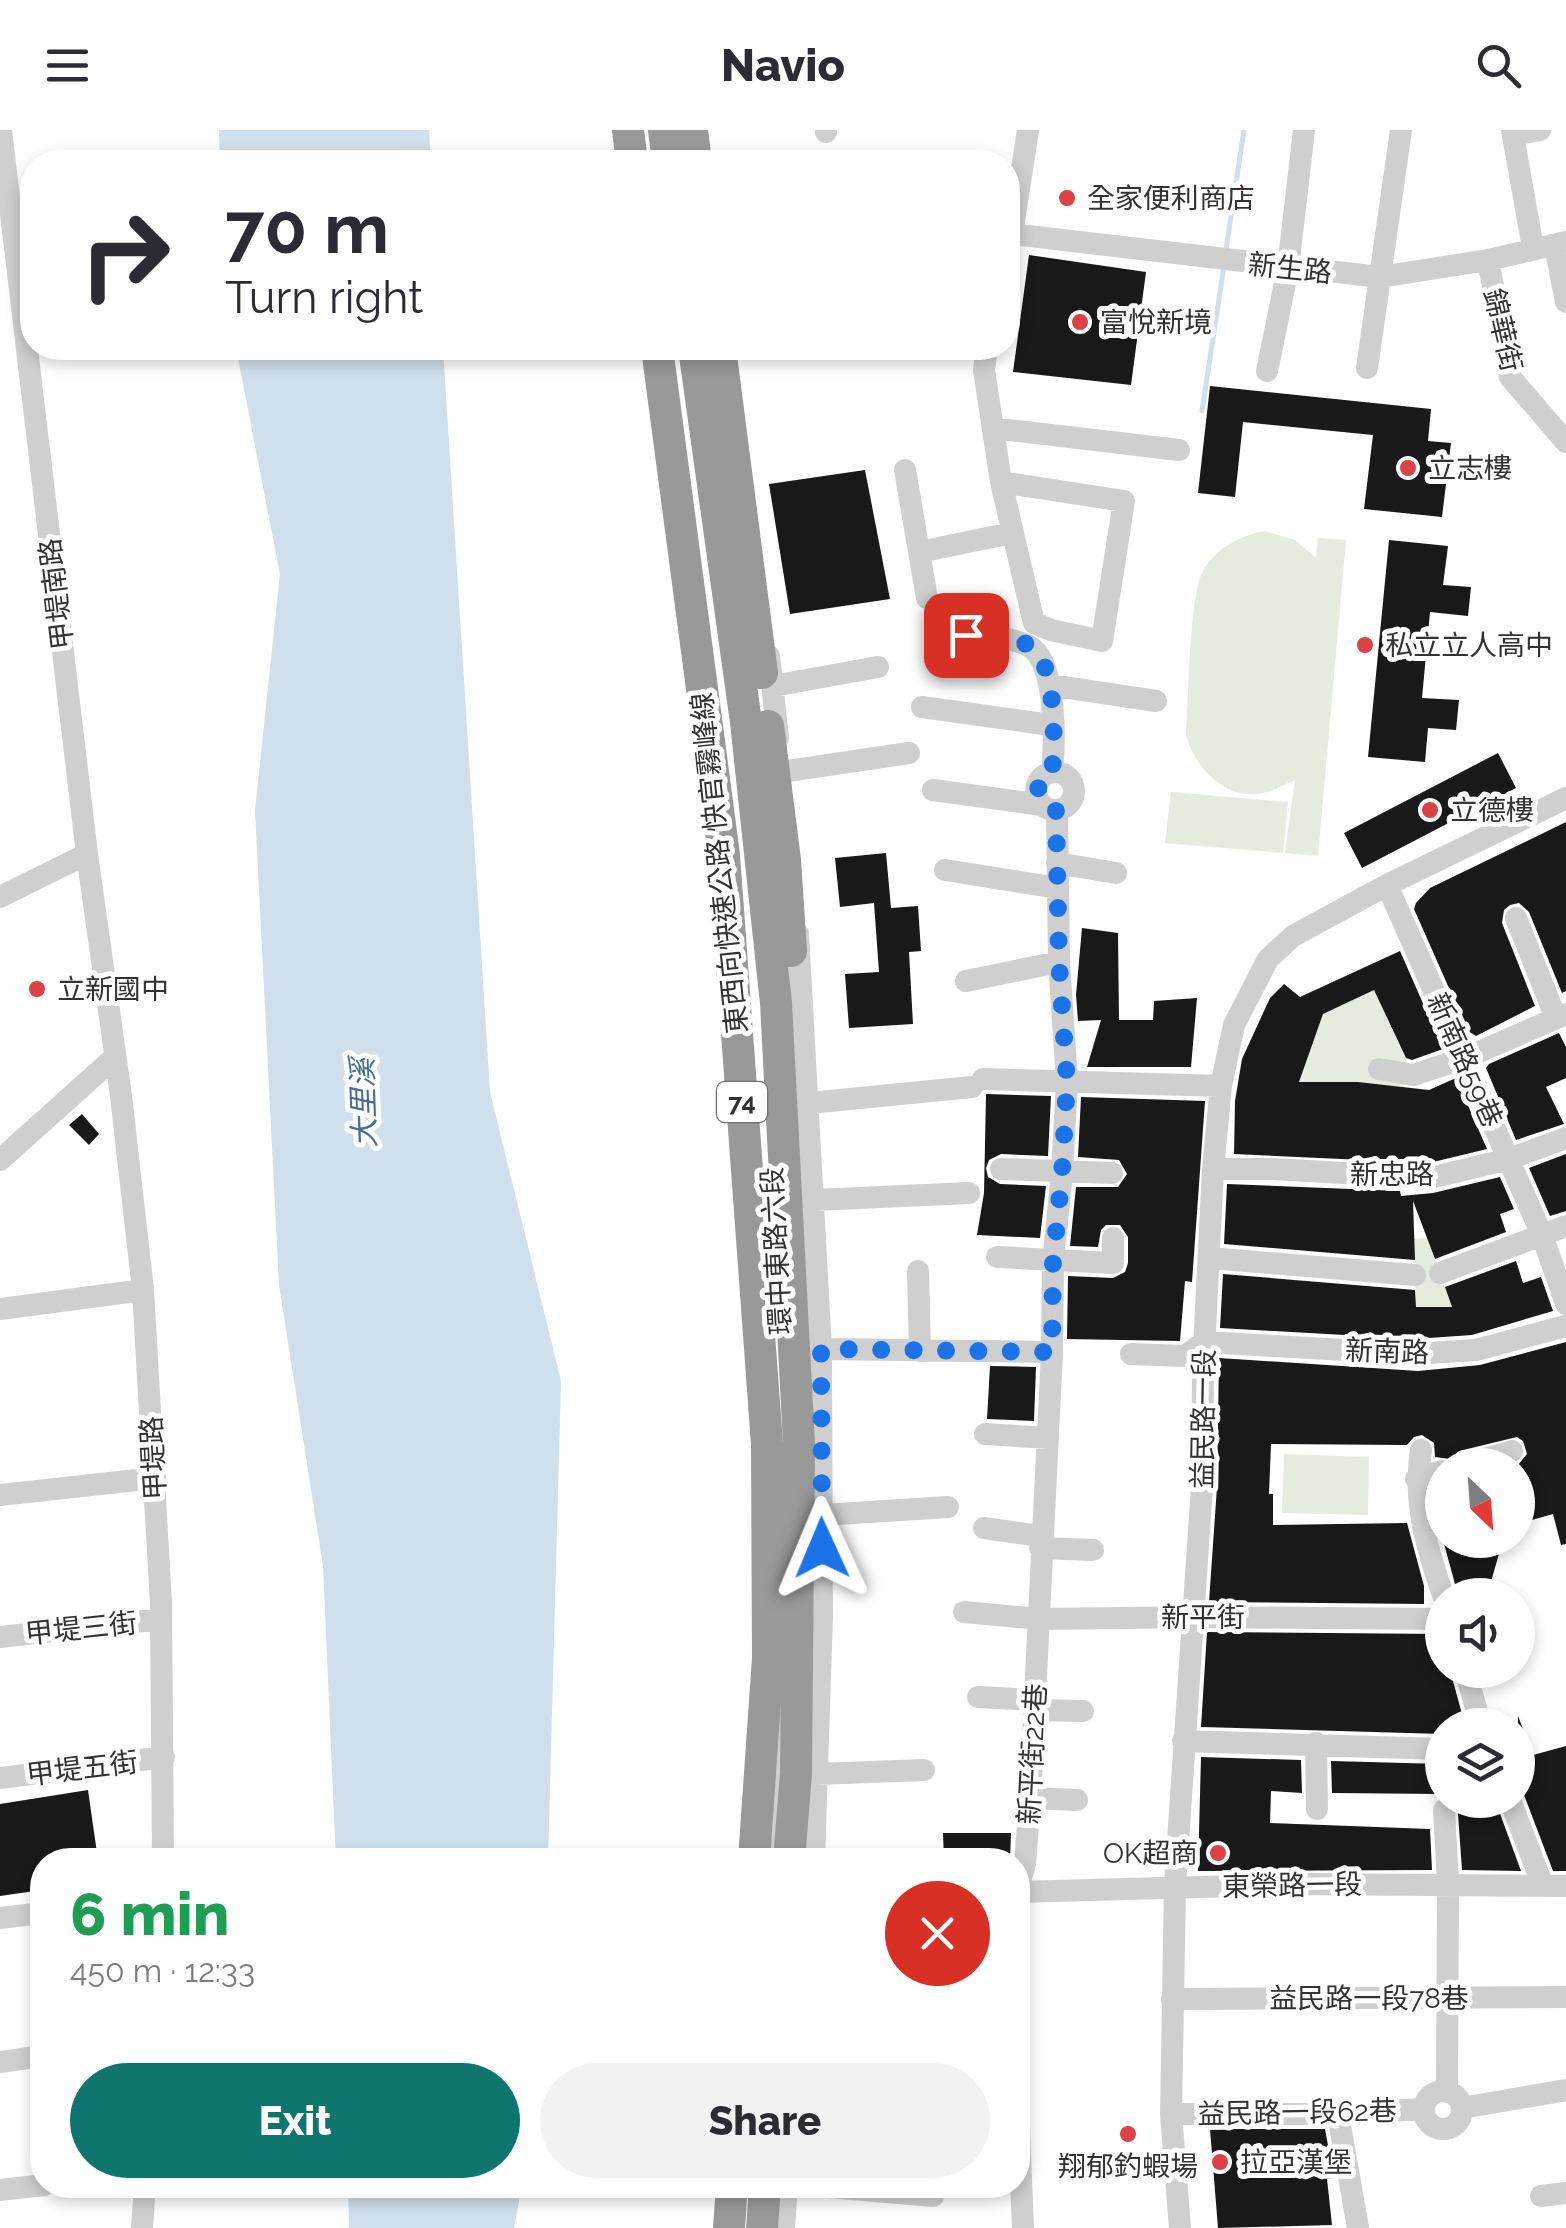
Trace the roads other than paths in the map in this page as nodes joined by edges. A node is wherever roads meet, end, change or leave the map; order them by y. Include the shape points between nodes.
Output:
1 (2, 130) edge
2 (1028, 130) edge
3 (1304, 130) edge
4 (1401, 130) edge
5 (1540, 130) edge
6 (1513, 132) edge
7 (1020, 160) edge
8 (1020, 238) edge
9 (1552, 245) edge
10 (1488, 260) junction
11 (1288, 268) junction
12 (1380, 277) junction
13 (10, 294) edge
14 (1566, 302) edge
15 (659, 360) edge
16 (681, 360) edge
17 (696, 360) edge
18 (722, 360) edge
19 (730, 360) edge
20 (985, 360) edge
21 (1367, 368) dead end
22 (1267, 371) dead end
23 (993, 428) junction
24 (1566, 442) edge
25 (1179, 450) dead end
26 (905, 470) dead end
27 (1001, 482) junction
28 (1012, 533) junction
29 (919, 552) junction
30 (927, 598) dead end
31 (937, 630) dead end
32 (878, 667) dead end
33 (1050, 685) junction
34 (772, 686) junction
35 (1156, 701) dead end
36 (922, 707) dead end
37 (1051, 724) junction
38 (910, 753) dead end
39 (781, 772) junction
40 (933, 790) dead end
41 (1566, 798) edge
42 (1049, 808) junction
43 (87, 854) junction
44 (1058, 863) junction
45 (945, 870) dead end
46 (1116, 873) dead end
47 (1387, 885) junction
48 (1058, 888) junction
49 (795, 890) junction
50 (0, 896) edge
51 (752, 897) junction
52 (1516, 918) dead end
53 (1059, 962) junction
54 (966, 981) dead end
55 (1561, 1016) edge
56 (114, 1057) junction
57 (1465, 1058) junction
58 (1379, 1068) dead end
59 (1067, 1081) junction
60 (1221, 1086) junction
61 (809, 1104) junction
62 (1566, 1138) edge
63 (0, 1160) edge
64 (1509, 1160) junction
65 (1001, 1169) dead end
66 (1213, 1169) junction
67 (783, 1173) junction
68 (1062, 1173) junction
69 (1112, 1173) dead end
70 (970, 1194) dead end
71 (814, 1200) junction
72 (1566, 1226) edge
73 (1542, 1235) junction
74 (1112, 1238) dead end
75 (996, 1258) dead end
76 (1208, 1258) junction
77 (1053, 1262) junction
78 (918, 1272) dead end
79 (1440, 1273) dead end
80 (1415, 1274) dead end
81 (143, 1290) junction
82 (1566, 1304) edge
83 (0, 1309) edge
84 (1566, 1326) edge
85 (1204, 1342) junction
86 (821, 1349) junction
87 (920, 1351) junction
88 (1052, 1352) junction
89 (1132, 1354) dead end
90 (986, 1434) dead end
91 (1048, 1438) junction
92 (1421, 1450) dead end
93 (1425, 1476) edge
94 (155, 1478) junction
95 (1416, 1479) junction
96 (0, 1495) edge
97 (948, 1507) dead end
98 (822, 1516) junction
99 (984, 1528) dead end
100 (1040, 1542) junction
101 (1093, 1550) dead end
102 (1438, 1578) edge
103 (964, 1612) dead end
104 (1194, 1616) junction
105 (161, 1618) junction
106 (1425, 1619) edge
107 (1040, 1620) junction
108 (0, 1636) edge
109 (978, 1696) dead end
110 (1035, 1705) junction
111 (1084, 1711) dead end
112 (1183, 1741) junction
113 (1316, 1744) junction
114 (1425, 1748) edge
115 (164, 1757) junction
116 (924, 1770) dead end
117 (817, 1774) junction
118 (0, 1778) edge
119 (1030, 1798) junction
120 (1077, 1800) dead end
121 (1317, 1809) dead end
122 (1444, 1818) edge
123 (1519, 1818) edge
124 (163, 1848) edge
125 (755, 1848) edge
126 (773, 1848) edge
127 (790, 1848) edge
128 (814, 1848) edge
129 (1026, 1848) edge
130 (1448, 1883) junction
131 (1175, 1886) junction
132 (1555, 1886) edge
133 (1030, 1890) edge
134 (30, 1914) edge
135 (0, 1918) edge
136 (1566, 1997) edge
137 (1448, 1998) junction
138 (1172, 1999) junction
139 (30, 2058) edge
140 (0, 2062) edge
141 (1566, 2090) edge
142 (1455, 2100) junction
143 (1423, 2109) junction
144 (1171, 2114) junction
145 (1338, 2114) junction
146 (30, 2187) edge
147 (0, 2190) edge
148 (1566, 2193) edge
149 (1541, 2196) dead end
150 (145, 2198) edge
151 (733, 2198) edge
152 (749, 2198) edge
153 (764, 2198) edge
154 (786, 2198) edge
155 (1021, 2198) edge
156 (142, 2228) edge
157 (728, 2228) edge
158 (747, 2228) edge
159 (762, 2228) edge
160 (784, 2228) edge
161 (1023, 2228) edge
162 (1180, 2228) edge
163 (1358, 2228) edge

1 - 13 street, 甲堤南路
2 - 7 street
3 - 11 street
4 - 12 street
5 - 6 street
6 - 9 street
8 - 11 street, 新生路
9 - 10 street, 新生路
9 - 14 street
10 - 12 street, 新生路
10 - 24 street, 錦華街 via 1510,377
11 - 12 street, 新生路
11 - 22 street
12 - 21 street
13 - 43 street, 甲堤南路
15 - 125 highway, 東西向快速公路 快官霧峰線 / 74 via 724,855 767,1444 768,1658
16 - 51 street, 環中東路六段
17 - 67 highway, 東西向快速公路 快官霧峰線 / 74, bridge via 746,722 776,1003
18 - 67 highway, bridge via 786,860 799,1072 796,1129
19 - 34 street, 環中東路六段
20 - 23 street
23 - 25 street
23 - 27 street
26 - 29 street
27 - 28 street
27 - 28 street via 1124,501 1102,641 1034,622
28 - 29 street
29 - 30 street
31 - 33 street via 1025,644 1042,657
32 - 34 street
33 - 35 street
33 - 37 street
34 - 39 street, 環中東路六段
36 - 37 street
37 - 42 street, 新平街22巷 via 1052,772 1068,776 1072,793 1065,807
38 - 39 street
39 - 49 street, 環中東路六段
40 - 42 street
41 - 47 street, 益民路一段
42 - 44 street, 新平街22巷
43 - 50 street
43 - 56 street, 甲堤南路
44 - 46 street
44 - 48 street, 新平街22巷
45 - 48 street
47 - 57 street, 新南路59巷
47 - 60 street, 益民路一段 via 1292,936 1268,958 1234,1025
48 - 53 street, 新平街22巷
49 - 51 street
49 - 61 street, 環中東路六段
51 - 126 street, 環中東路六段 via 764,1004 786,1442 784,1664
52 - 55 street
53 - 54 street
53 - 59 street, 新平街22巷
55 - 57 street
56 - 63 street
56 - 81 street, 甲堤路
57 - 58 street via 1413,1075
57 - 64 street, 新南路59巷
59 - 60 street
59 - 61 street via 978,1083
59 - 68 street, 新平街22巷
60 - 66 street, 益民路一段
61 - 71 street, 環中東路六段
62 - 64 street, 新忠路
64 - 66 street, 新忠路 via 1430,1178
64 - 73 street, 新南路59巷
65 - 68 street
66 - 76 street, 益民路一段
67 - 127 highway, 東西向快速公路 快官霧峰線 / 74, bridge via 799,1444
68 - 69 street
68 - 77 street, 新平街22巷
70 - 71 street
71 - 86 street, 環中東路六段
72 - 73 street
73 - 79 street
73 - 82 street, 新南路59巷
74 - 77 street via 1113,1263
75 - 77 street
76 - 80 street
76 - 85 street, 益民路一段
77 - 88 street, 新平街22巷
78 - 87 street
81 - 83 street
81 - 94 street, 甲堤路
84 - 85 street, 新南路 via 1476,1350 1414,1354
85 - 89 street, 新南路 via 1185,1356
85 - 104 street, 益民路一段
86 - 87 street
86 - 98 street, 環中東路六段
87 - 88 street
88 - 91 street, 新平街22巷
90 - 91 street
91 - 100 street, 新平街22巷
92 - 95 street
93 - 95 street
94 - 96 street
94 - 105 street, 甲堤路
95 - 102 street via 1417,1508
97 - 98 street
98 - 117 street, 環中東路六段
99 - 100 street
100 - 101 street
100 - 107 street, 新平街22巷
103 - 107 street, 新平街
104 - 106 street, 新平街
104 - 107 street, 新平街
104 - 112 street, 益民路一段
105 - 108 street, 甲堤三街
105 - 115 street, 甲堤路
107 - 110 street, 新平街22巷
109 - 110 street
110 - 111 street
110 - 119 street, 新平街22巷
112 - 113 street
112 - 131 street, 益民路一段
113 - 114 street
113 - 121 street
115 - 118 street, 甲堤五街
115 - 124 street, 甲堤路
116 - 117 street
117 - 128 street, 環中東路六段
119 - 120 street
119 - 129 street, 新平街22巷
122 - 130 street
123 - 132 street
130 - 131 street, 東榮路一段
130 - 132 street, 東榮路一段
130 - 137 street
131 - 133 street, 東榮路一段
131 - 138 street, 益民路一段
134 - 135 street
136 - 137 street, 益民路一段78巷
137 - 138 street, 益民路一段78巷
137 - 142 street
138 - 144 street, 益民路一段
139 - 140 street
141 - 142 street, 益民路一段62巷
142 - 143 street, 益民路一段62巷 via 1432,2094
142 - 143 street, 益民路一段62巷 via 1460,2120 1446,2130 1430,2125
143 - 145 street, 益民路一段62巷
144 - 145 street, 益民路一段62巷
144 - 162 street, 益民路一段
145 - 163 street
146 - 147 street
148 - 149 street
150 - 156 street
151 - 157 highway, bridge
152 - 158 street
153 - 159 highway
154 - 160 street
155 - 161 street

